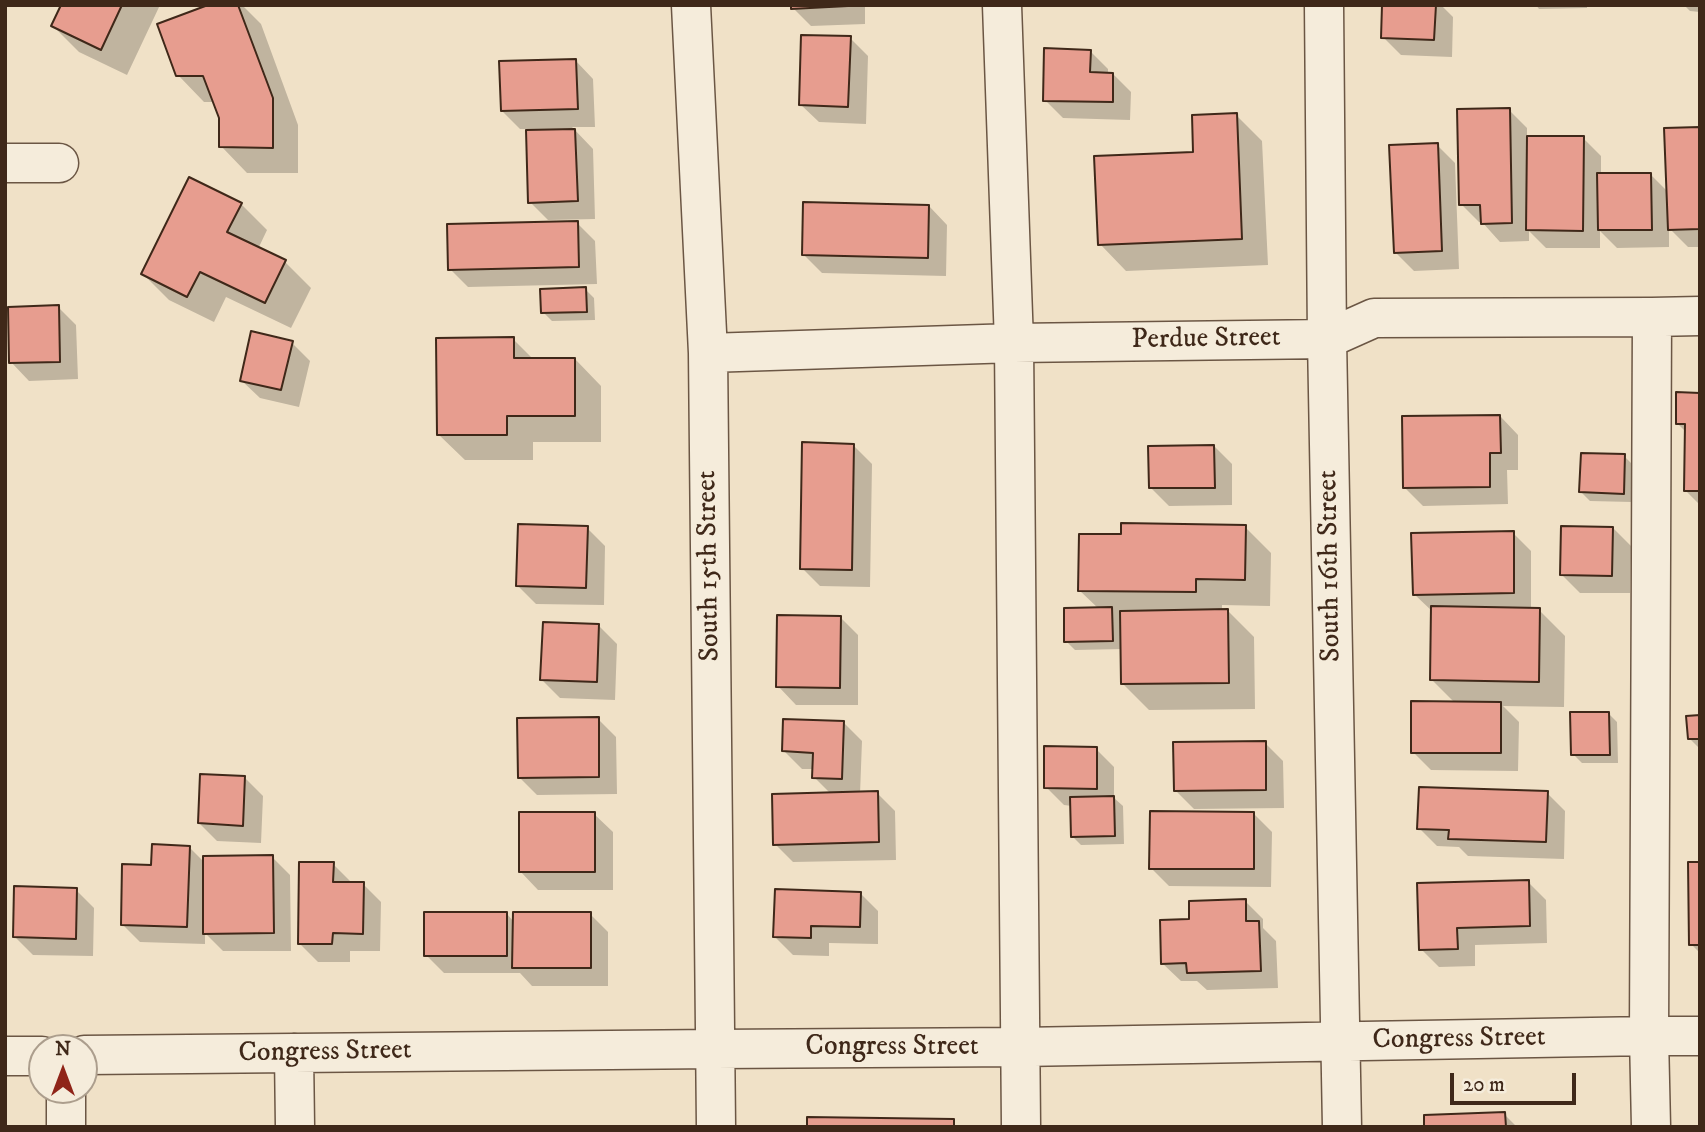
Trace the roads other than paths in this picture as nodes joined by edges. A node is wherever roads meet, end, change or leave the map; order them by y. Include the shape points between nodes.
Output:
1 (691, 5) edge
2 (1002, 5) edge
3 (1324, 5) edge
4 (5, 163) edge
5 (59, 163) dead end
6 (1700, 316) edge
7 (1652, 317) junction
8 (1327, 339) junction
9 (1014, 343) junction
10 (708, 353) junction
11 (1648, 1035) junction
12 (1700, 1036) edge
13 (1340, 1042) junction
14 (1020, 1047) junction
15 (715, 1049) junction
16 (294, 1053) junction
17 (98, 1055) edge
18 (5, 1056) edge
19 (28, 1056) edge
20 (66, 1104) edge
21 (66, 1127) edge
22 (295, 1127) edge
23 (716, 1127) edge
24 (1021, 1127) edge
25 (1342, 1127) edge
26 (1651, 1127) edge

1 - 10 street, South 15th Street
2 - 9 street
3 - 8 street, South 16th Street
4 - 5 street
6 - 7 street, Perdue Street
7 - 8 street, Perdue Street via 1374,318
7 - 11 street
8 - 9 street, Perdue Street
8 - 13 street, South 16th Street
9 - 10 street, Perdue Street
9 - 14 street
10 - 15 street, South 15th Street
11 - 12 street, Congress Street
11 - 13 street, Congress Street
11 - 26 street
13 - 14 street, Congress Street
13 - 25 street, South 16th Street
14 - 15 street, Congress Street
14 - 24 street
15 - 16 street, Congress Street
15 - 23 street, South 15th Street
16 - 17 street, Congress Street
16 - 22 street
18 - 19 street
20 - 21 street

